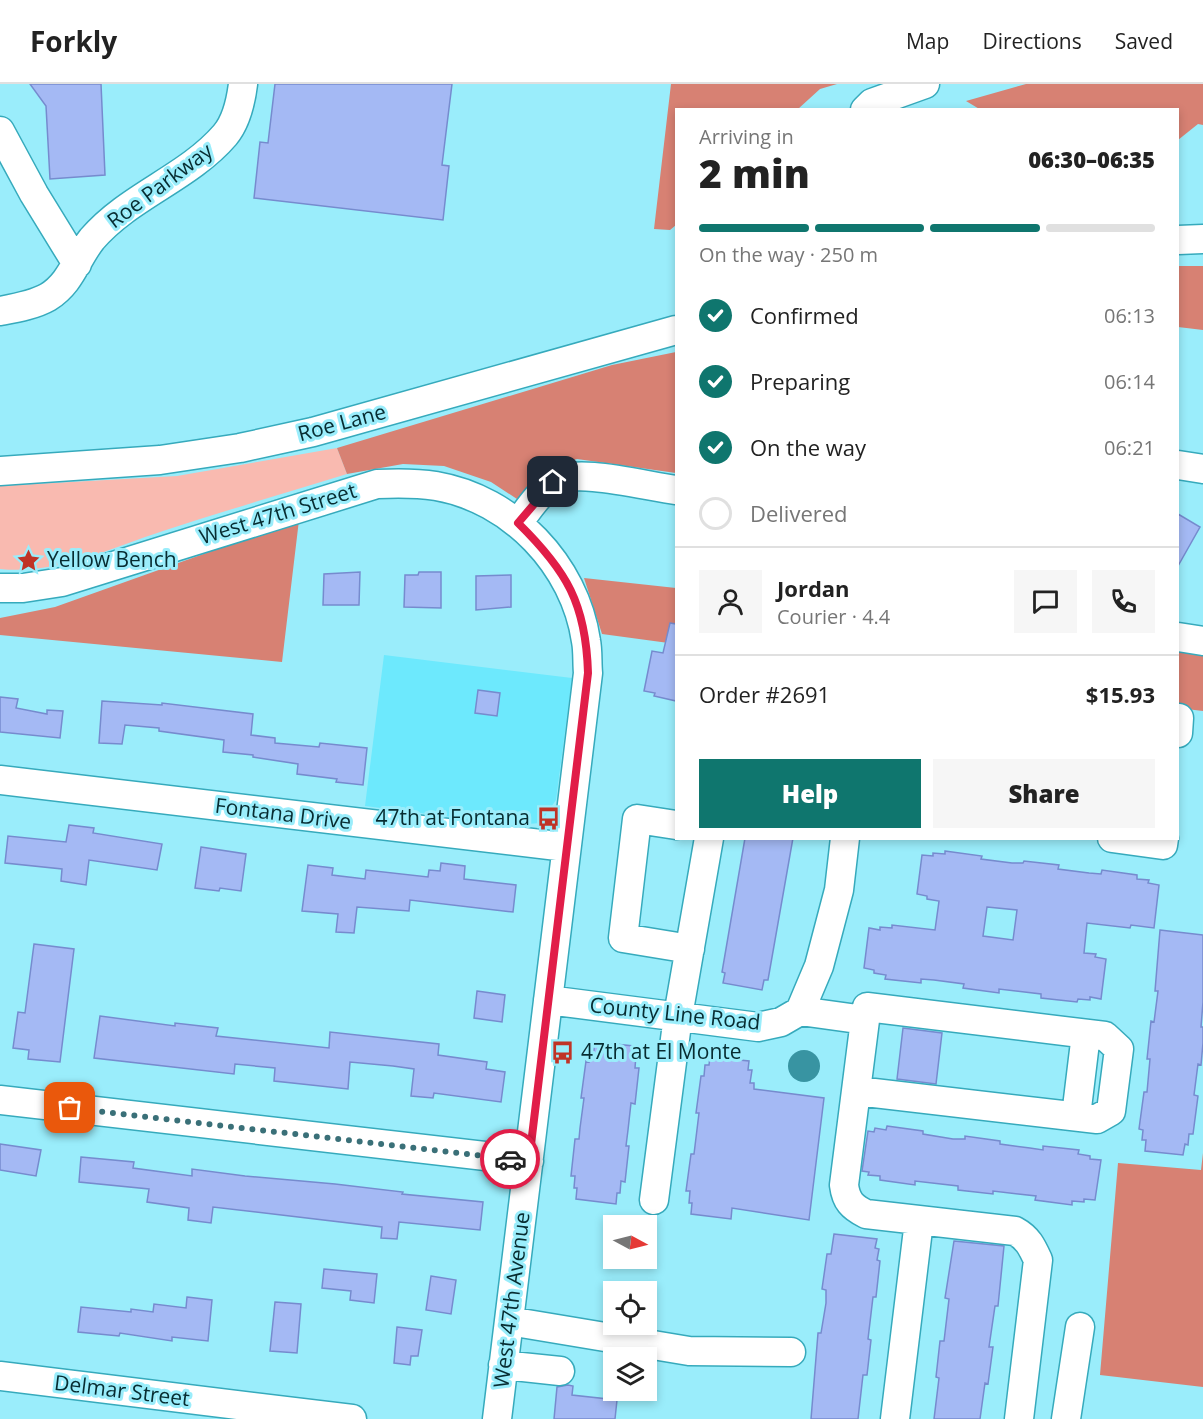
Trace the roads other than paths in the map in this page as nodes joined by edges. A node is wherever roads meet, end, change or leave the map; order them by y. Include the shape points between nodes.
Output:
1 (243, 84) edge
2 (917, 93) edge
3 (867, 108) edge
4 (0, 131) edge
5 (1203, 239) edge
6 (1179, 240) edge
7 (77, 264) junction
8 (0, 311) edge
9 (675, 330) edge
10 (1179, 465) edge
11 (1203, 469) edge
12 (0, 471) edge
13 (675, 490) edge
14 (518, 523) junction
15 (0, 588) edge
16 (1179, 637) edge
17 (1203, 641) edge
18 (0, 780) edge
19 (675, 825) edge
20 (709, 840) edge
21 (845, 840) edge
22 (1127, 840) edge
23 (1164, 840) edge
24 (566, 847) junction
25 (690, 950) junction
26 (548, 1000) junction
27 (800, 1011) junction
28 (678, 1016) junction
29 (866, 1020) junction
30 (857, 1091) junction
31 (0, 1100) edge
32 (529, 1161) junction
33 (654, 1200) dead end
34 (920, 1221) junction
35 (509, 1321) junction
36 (1080, 1327) dead end
37 (791, 1352) dead end
38 (503, 1365) junction
39 (560, 1371) dead end
40 (0, 1376) edge
41 (239, 1413) edge
42 (352, 1419) edge
43 (497, 1419) edge
44 (895, 1419) edge
45 (1019, 1419) edge
46 (1066, 1419) edge

1 - 7 street, Roe Parkway via 241,101 227,134 202,158 125,209 92,240
2 - 3 street via 872,103
4 - 7 street
5 - 6 street
7 - 8 street, Roe Parkway via 64,285 47,298
9 - 12 street, Roe Lane via 313,432 240,448 160,460
10 - 11 street
13 - 14 street via 574,476 553,482
14 - 15 street, West 47th Street via 492,506 437,486 377,484 62,582
14 - 24 street, West 47th Avenue via 560,570 580,612 586,641 587,683
16 - 17 street
18 - 24 street, Fontana Drive via 391,815
19 - 25 street via 638,819 623,938
20 - 25 street
21 - 27 street via 839,891 819,966
22 - 23 street via 1163,845
24 - 26 street, West 47th Avenue
25 - 28 street
26 - 28 street, County Line Road
26 - 32 street, West 47th Avenue
27 - 28 street, County Line Road via 781,1022 758,1027
27 - 29 street
28 - 33 street
29 - 30 street
29 - 30 street via 867,1007 1086,1034 1076,1116
30 - 34 street via 844,1185 846,1198 866,1214
31 - 32 street
32 - 35 street, West 47th Avenue
34 - 44 street
34 - 45 street via 1015,1231 1033,1248 1038,1260
35 - 37 street via 689,1351
35 - 38 street, West 47th Avenue
36 - 46 street
38 - 39 street
38 - 43 street, West 47th Avenue
40 - 41 street, Delmar Street via 198,1399
41 - 42 street, Delmar Street

